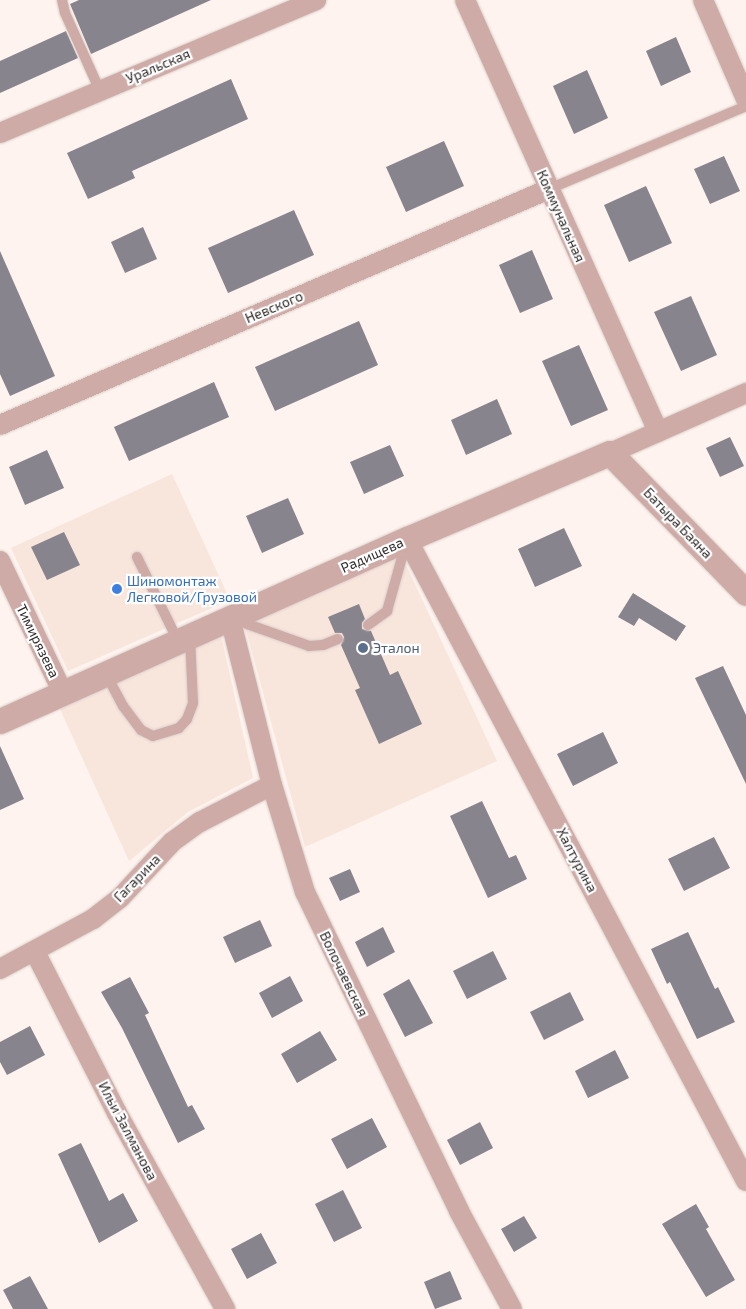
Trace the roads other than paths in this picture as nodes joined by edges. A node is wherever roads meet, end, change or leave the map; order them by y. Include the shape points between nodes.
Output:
1 (62, 0) edge
2 (316, 0) edge
3 (465, 0) edge
4 (702, 0) edge
5 (100, 91) junction
6 (746, 99) edge
7 (746, 106) edge
8 (0, 133) edge
9 (549, 189) junction
10 (746, 393) edge
11 (0, 426) edge
12 (658, 432) junction
13 (610, 453) junction
14 (407, 539) junction
15 (137, 557) dead end
16 (0, 562) edge
17 (745, 593) edge
18 (230, 618) junction
19 (368, 625) dead end
20 (184, 639) junction
21 (338, 639) dead end
22 (106, 674) junction
23 (63, 693) junction
24 (0, 721) edge
25 (272, 785) junction
26 (35, 952) junction
27 (0, 969) edge
28 (746, 1181) edge
29 (224, 1309) edge
30 (512, 1309) edge

1 - 5 lane
2 - 5 street, Уральская
3 - 9 street, Коммунальная
4 - 6 street
5 - 8 street, Уральская
7 - 9 lane
9 - 11 street, Невского
9 - 12 street, Коммунальная
10 - 12 street, Радищева
12 - 13 street, Радищева
13 - 14 street, Радищева
13 - 17 street, Батыра Баяна
14 - 18 street, Радищева
14 - 19 lane via 386,611
14 - 28 street, Халтурина
15 - 20 lane
16 - 23 street, Тимирязева
18 - 20 street, Радищева
18 - 21 lane via 308,646 324,645
18 - 25 street, Волочаевская
20 - 22 street, Радищева
20 - 22 lane via 192,703 187,719 179,728 153,736 141,730 123,706
22 - 23 street, Радищева
23 - 24 street, Радищева
25 - 26 street, Гагарина via 193,827 172,842 120,898 93,919
25 - 30 street, Волочаевская via 304,892 459,1211
26 - 27 street, Гагарина
26 - 29 street, Ильи Залманова

